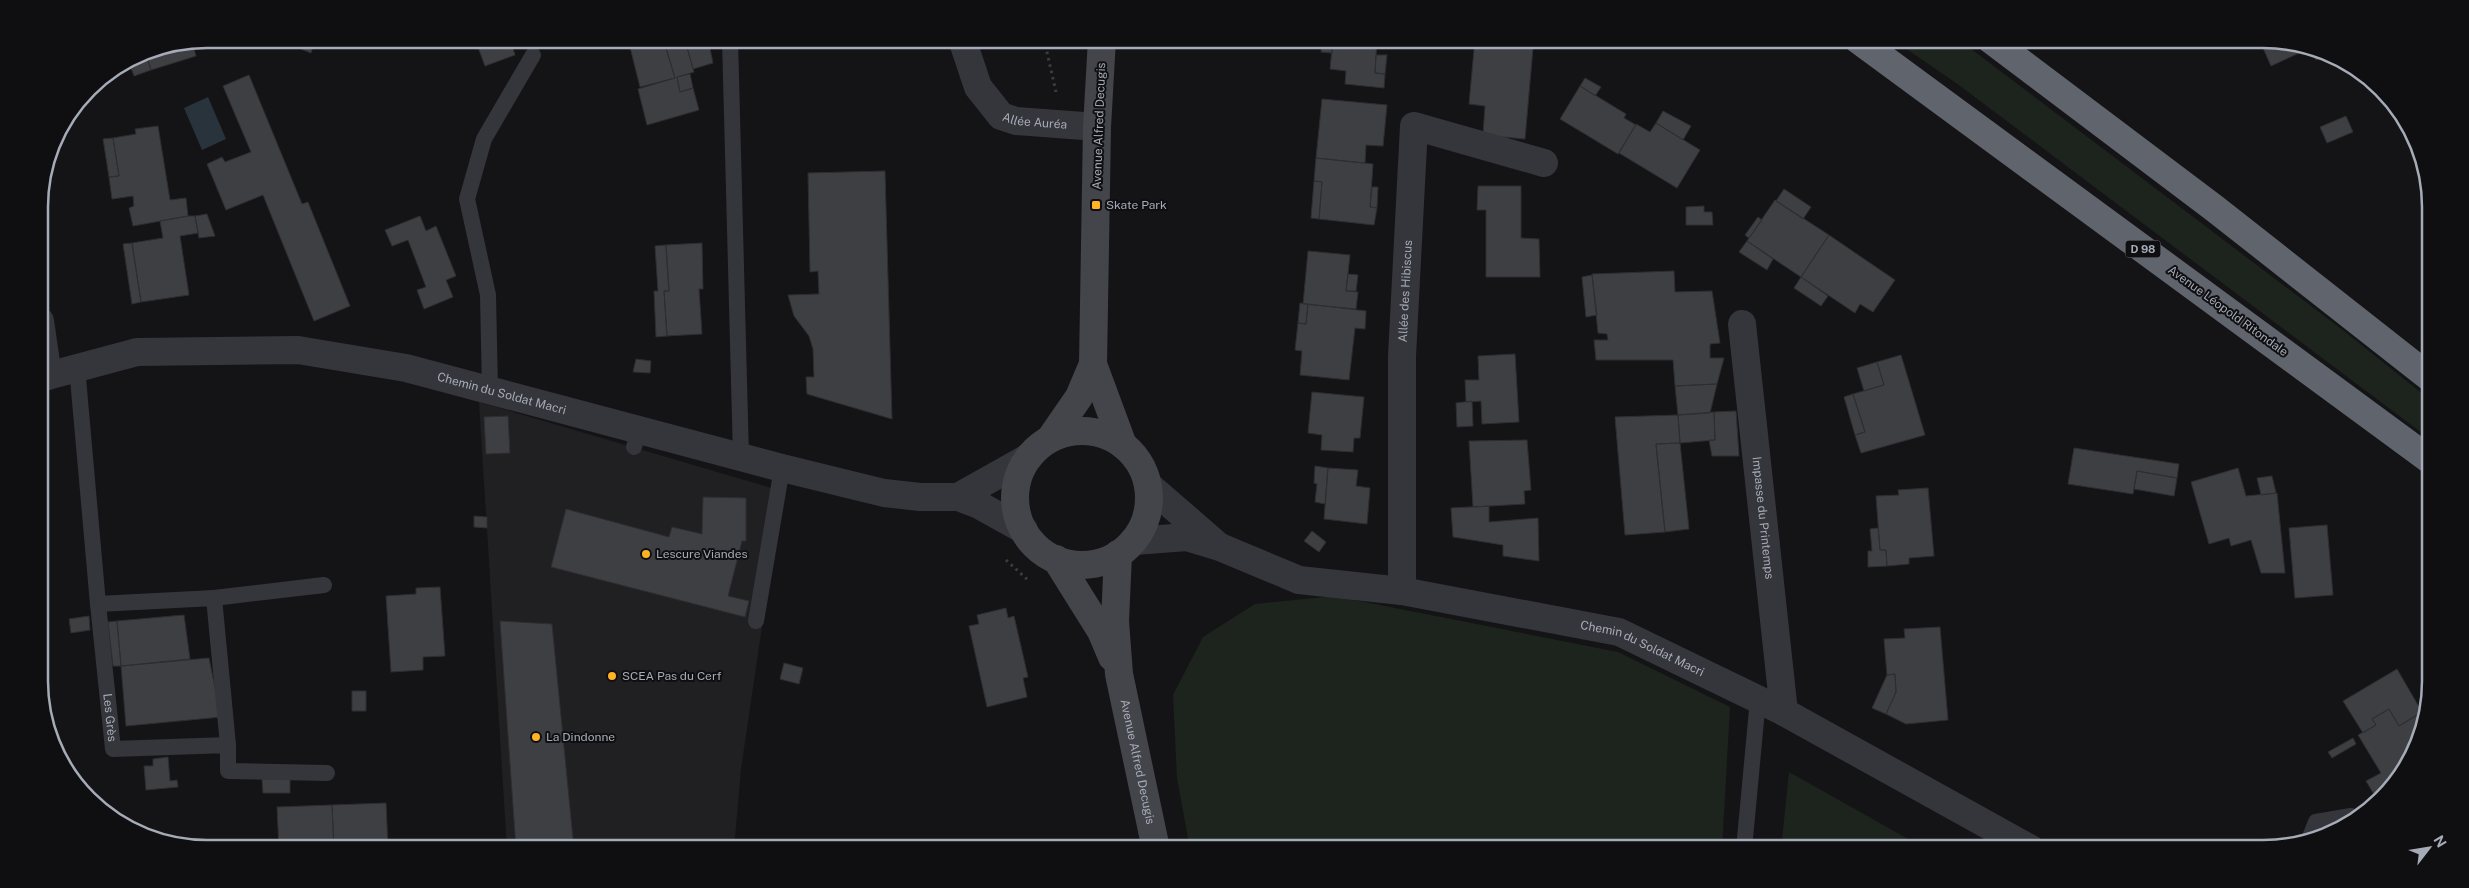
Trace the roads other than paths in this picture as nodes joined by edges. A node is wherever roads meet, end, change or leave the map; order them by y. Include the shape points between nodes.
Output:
1 (730, 48) edge
2 (965, 48) edge
3 (1101, 48) edge
4 (1868, 48) edge
5 (2002, 48) edge
6 (533, 55) dead end
7 (1097, 127) junction
8 (1544, 163) dead end
9 (1742, 324) dead end
10 (1093, 364) junction
11 (77, 367) junction
12 (2422, 371) edge
13 (48, 376) edge
14 (490, 390) junction
15 (1050, 439) junction
16 (1123, 445) junction
17 (2422, 454) edge
18 (1029, 457) junction
19 (741, 458) junction
20 (782, 468) junction
21 (1148, 486) junction
22 (958, 496) junction
23 (1024, 530) junction
24 (1220, 547) junction
25 (1126, 548) junction
26 (1056, 559) junction
27 (324, 585) dead end
28 (1402, 591) junction
29 (214, 598) junction
30 (98, 604) junction
31 (756, 621) dead end
32 (1119, 674) junction
33 (1758, 699) junction
34 (1784, 712) junction
35 (228, 745) junction
36 (327, 773) dead end
37 (2345, 817) edge
38 (2312, 833) edge
39 (1154, 840) edge
40 (1745, 840) edge
41 (2015, 840) edge

1 - 19 lane
2 - 7 street, Allée Auréa via 978,87 1000,116 1016,121
3 - 7 street, Avenue Alfred Decugis
4 - 17 highway, Avenue Léopold Ritondale / D 98
5 - 12 highway via 2214,208
6 - 14 lane via 484,139 467,199 488,295
7 - 10 street, Avenue Alfred Decugis
8 - 28 street, Allée des Hibiscus via 1414,126 1402,356
9 - 34 street, Impasse du Printemps
10 - 15 street, Avenue Alfred Decugis via 1079,397
10 - 16 street, Avenue Alfred Decugis
11 - 13 street, Chemin du Soldat Macri
11 - 14 street, Chemin du Soldat Macri via 137,352 298,350 406,368
11 - 30 lane, Les Grès
14 - 19 street, Chemin du Soldat Macri via 636,438
15 - 16 street via 1080,430 1095,432
15 - 18 street
16 - 21 street via 1140,463
18 - 22 street, Chemin du Soldat Macri
18 - 23 street via 1020,474 1016,493 1017,513
19 - 20 street, Chemin du Soldat Macri
20 - 22 street, Chemin du Soldat Macri via 884,493 920,497
20 - 31 lane
21 - 24 street, Chemin du Soldat Macri
21 - 25 street via 1147,515 1142,529
22 - 23 street, Chemin du Soldat Macri via 979,504
23 - 26 street via 1037,548
24 - 25 street, Chemin du Soldat Macri via 1187,538
24 - 28 street, Chemin du Soldat Macri via 1299,580
25 - 26 street via 1104,562 1088,564
25 - 32 street, Avenue Alfred Decugis via 1115,621
26 - 32 street, Avenue Alfred Decugis via 1101,631
27 - 29 lane
28 - 33 street, Chemin du Soldat Macri via 1619,632
29 - 30 lane
29 - 35 lane
30 - 35 lane, Les Grès via 113,749
32 - 39 street, Avenue Alfred Decugis
33 - 34 street, Chemin du Soldat Macri
33 - 40 lane
34 - 41 street, Chemin du Soldat Macri
35 - 36 lane via 228,771
37 - 38 lane via 2316,822

